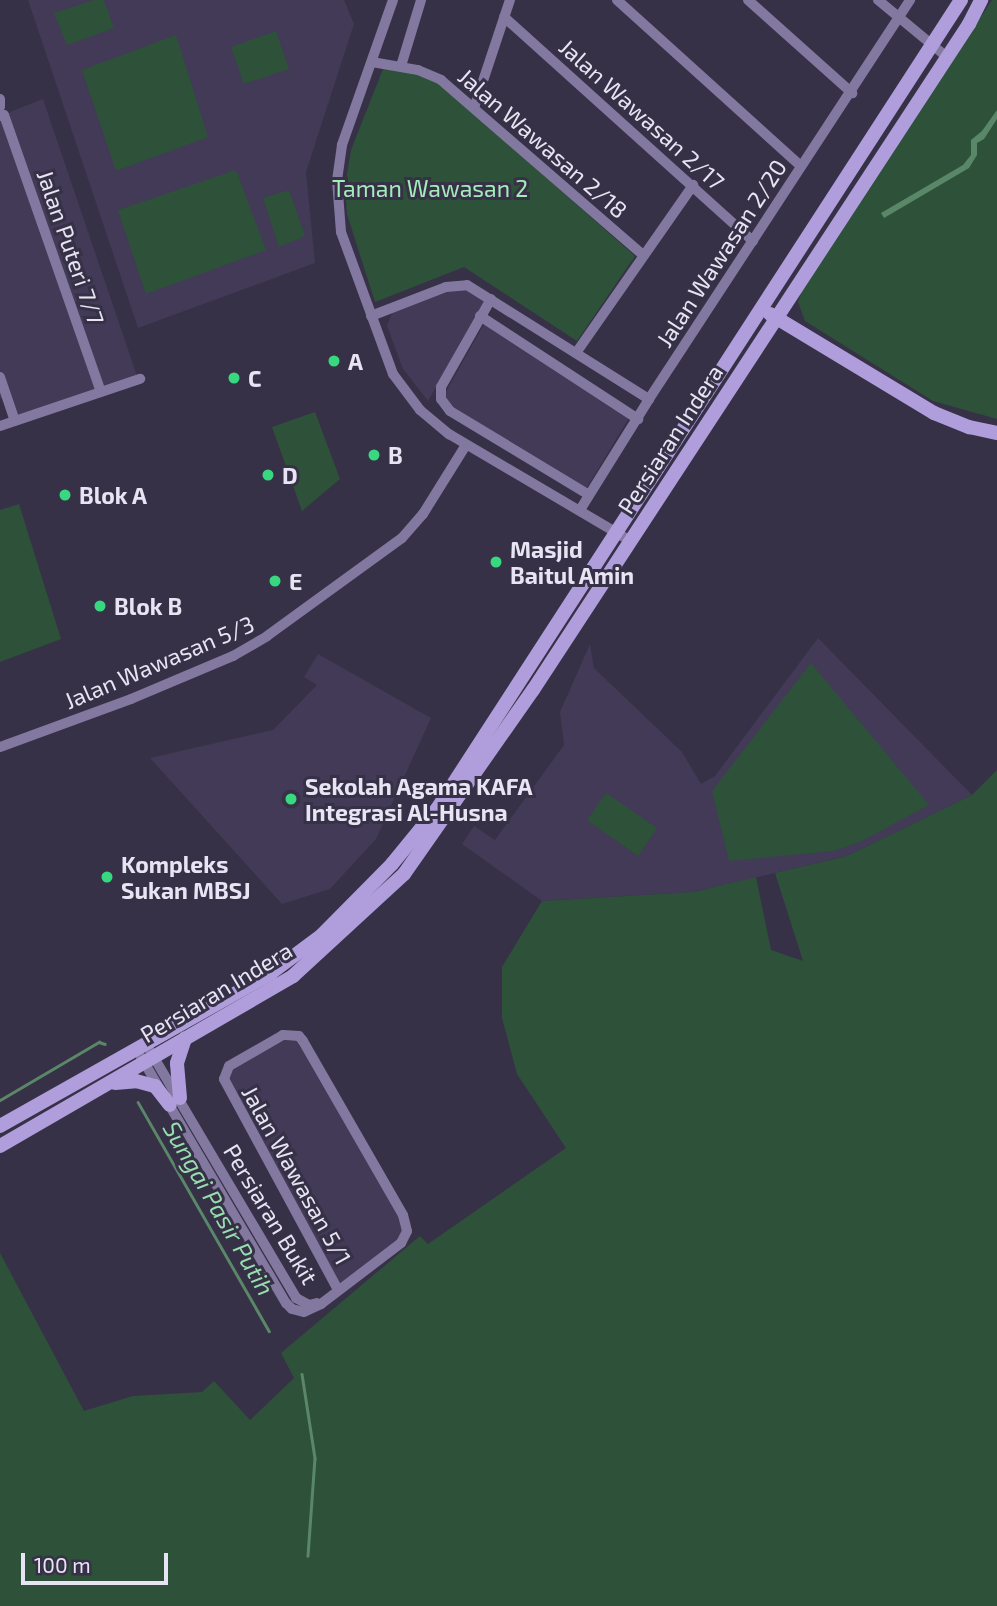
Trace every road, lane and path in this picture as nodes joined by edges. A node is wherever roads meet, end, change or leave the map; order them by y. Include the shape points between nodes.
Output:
1 (393, 0) edge
2 (421, 0) edge
3 (510, 0) edge
4 (617, 0) edge
5 (748, 0) edge
6 (878, 0) edge
7 (910, 0) edge
8 (961, 0) edge
9 (981, 0) edge
10 (504, 17) junction
11 (898, 19) junction
12 (933, 46) junction
13 (947, 58) junction
14 (372, 62) junction
15 (401, 66) junction
16 (852, 93) junction
17 (474, 108) junction
18 (1, 109) edge
19 (801, 166) junction
20 (693, 185) junction
21 (753, 241) junction
22 (643, 255) junction
23 (791, 297) junction
24 (491, 299) junction
25 (760, 308) junction
26 (371, 316) junction
27 (481, 316) junction
28 (776, 318) junction
29 (799, 332) junction
30 (766, 334) junction
31 (576, 353) junction
32 (0, 377) edge
33 (140, 379) dead end
34 (101, 392) junction
35 (649, 399) junction
36 (638, 419) junction
37 (15, 421) junction
38 (0, 426) edge
39 (997, 433) edge
40 (466, 445) junction
41 (589, 495) junction
42 (580, 510) junction
43 (614, 531) junction
44 (631, 541) junction
45 (0, 747) edge
46 (185, 1038) junction
47 (145, 1053) junction
48 (110, 1083) junction
49 (175, 1102) junction
50 (0, 1126) edge
51 (0, 1146) edge
52 (338, 1290) junction

1 - 14 street
2 - 15 street
3 - 10 street
4 - 19 street
5 - 16 street
6 - 11 street
7 - 11 street, Jalan Wawasan 2/20
8 - 12 main road, Persiaran Indera
9 - 13 main road, Persiaran Indera
10 - 17 street
10 - 20 street, Jalan Wawasan 2/17
11 - 12 street
11 - 16 street, Jalan Wawasan 2/20
12 - 13 street
12 - 25 main road, Persiaran Indera
13 - 23 main road, Persiaran Indera
14 - 15 street, Jalan Wawasan 2/18
14 - 26 street via 342,145 337,180 341,232
15 - 17 street, Jalan Wawasan 2/18 via 441,80
16 - 19 street, Jalan Wawasan 2/20
17 - 22 street, Jalan Wawasan 2/18
18 - 34 street, Jalan Puteri 7/7
19 - 21 street, Jalan Wawasan 2/20
20 - 21 street, Jalan Wawasan 2/17
20 - 22 street
21 - 35 street, Jalan Wawasan 2/20
22 - 31 street
23 - 28 main road, Persiaran Indera
23 - 29 main road
24 - 26 street via 461,284
24 - 27 street
24 - 31 street
25 - 28 main road
25 - 43 main road, Persiaran Indera
26 - 40 street via 400,386 432,422
27 - 36 street
27 - 41 street via 441,387 445,406
28 - 29 main road
28 - 30 main road, Persiaran Indera
29 - 30 main road
29 - 39 main road via 934,413
30 - 44 main road, Persiaran Indera
31 - 35 street
32 - 37 street
33 - 34 street
34 - 37 street
35 - 36 street, Jalan Wawasan 2/20
36 - 41 street, Jalan Wawasan 2/20
37 - 38 street
40 - 42 street
40 - 45 street, Jalan Wawasan 5/3 via 423,514 402,538 267,636 233,656 131,699
41 - 42 street, Jalan Wawasan 2/20
42 - 43 street
43 - 44 street
43 - 47 main road, Persiaran Indera via 437,809 392,864 298,954
44 - 46 main road, Persiaran Indera via 404,874 293,976
46 - 47 main road, Persiaran Indera
46 - 49 main road via 177,1063
47 - 48 main road, Persiaran Indera
47 - 49 street, Persiaran Bukit
47 - 50 main road, Persiaran Indera
48 - 49 main road via 136,1081 155,1086
48 - 51 main road, Persiaran Indera
49 - 52 street, Persiaran Bukit via 292,1310 304,1312
52 - 52 street, Jalan Wawasan 5/1 via 224,1084 229,1066 284,1035 303,1041 406,1224 401,1244

